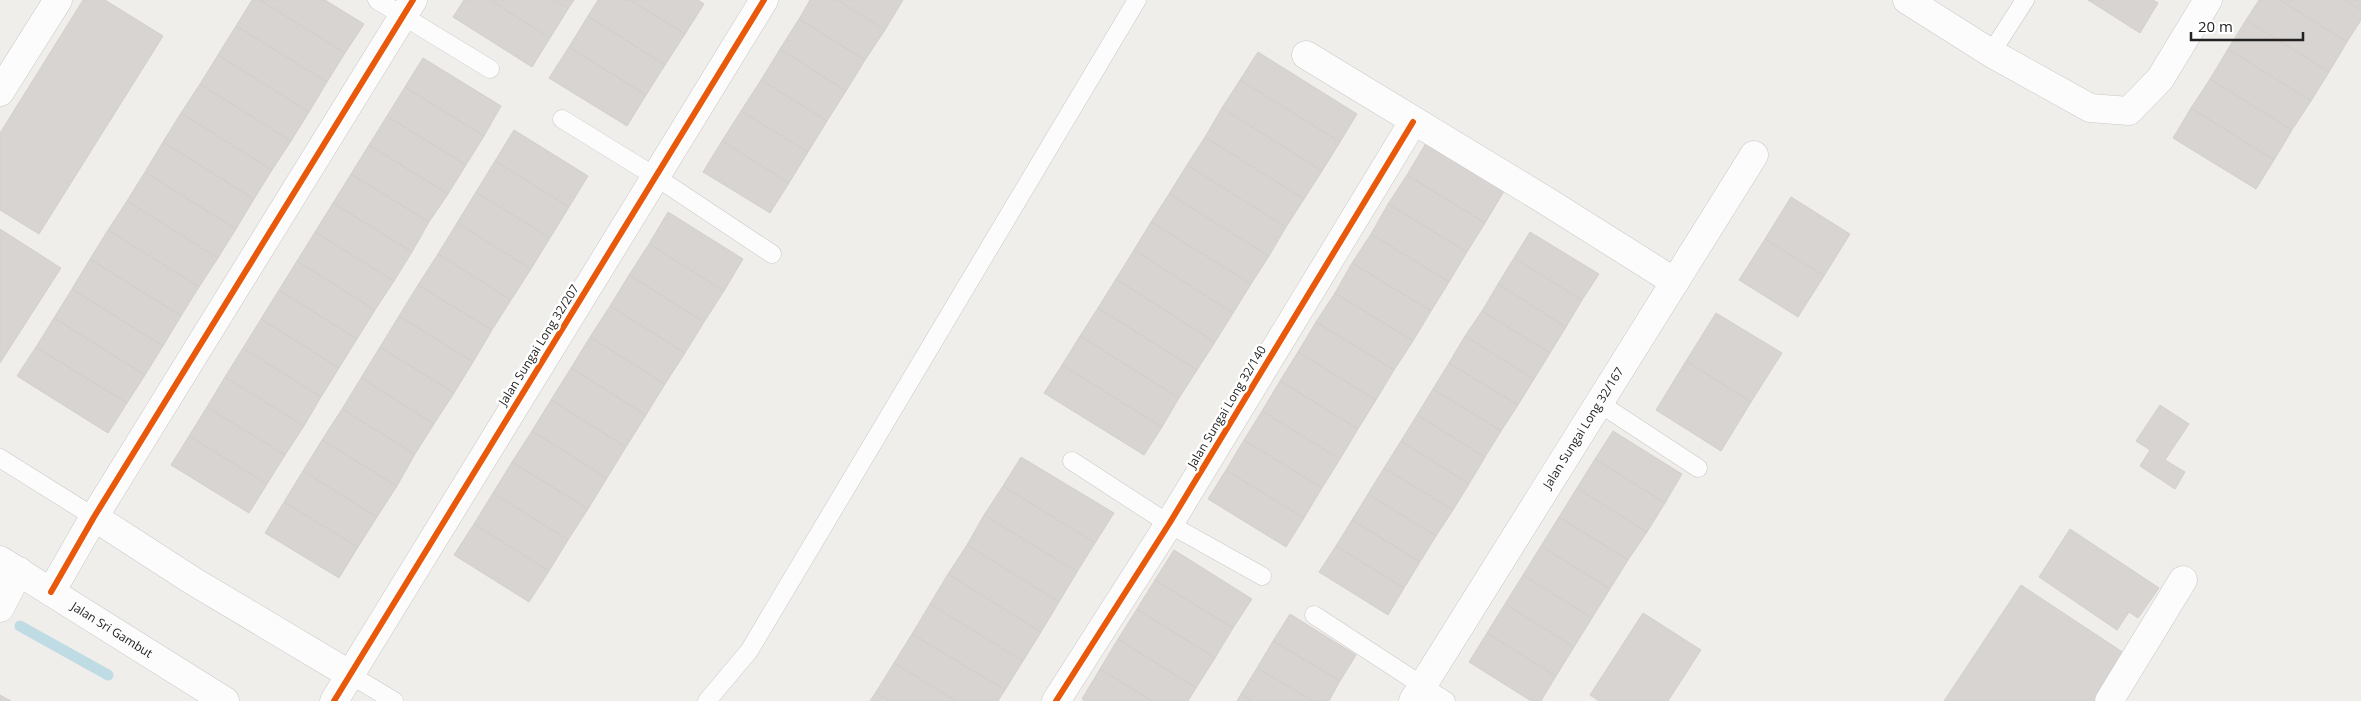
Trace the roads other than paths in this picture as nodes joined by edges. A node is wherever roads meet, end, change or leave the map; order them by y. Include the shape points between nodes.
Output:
1 (58, 0) edge
2 (377, 0) edge
3 (764, 0) edge
4 (1137, 0) edge
5 (1907, 0) edge
6 (2025, 0) edge
7 (2208, 0) edge
8 (408, 8) edge
9 (1991, 53) junction
10 (1306, 55) dead end
11 (490, 69) dead end
12 (0, 92) edge
13 (562, 119) dead end
14 (1414, 122) junction
15 (1754, 155) dead end
16 (656, 177) junction
17 (772, 254) dead end
18 (1674, 282) junction
19 (1599, 404) junction
20 (0, 458) edge
21 (1072, 460) dead end
22 (1698, 468) dead end
23 (94, 517) junction
24 (1169, 524) junction
25 (9, 565) edge
26 (1262, 576) dead end
27 (2183, 580) dead end
28 (51, 592) junction
29 (0, 608) edge
30 (1314, 615) dead end
31 (349, 674) junction
32 (1418, 694) edge
33 (225, 701) edge
34 (334, 701) edge
35 (394, 701) edge
36 (707, 701) edge
37 (1056, 701) edge
38 (1446, 701) edge
39 (2108, 701) edge

1 - 12 street
2 - 8 lane
3 - 16 street, Jalan Sungai Long 32/207
4 - 36 lane via 749,651
5 - 9 street
6 - 9 lane
7 - 9 street via 2160,79 2129,112 2090,108
8 - 11 lane
8 - 23 street
10 - 14 street
13 - 16 lane
14 - 18 street
14 - 24 street, Jalan Sungai Long 32/140
15 - 18 street, Jalan Sungai Long 32/167
16 - 17 lane
16 - 31 street, Jalan Sungai Long 32/207
18 - 19 street, Jalan Sungai Long 32/167
19 - 22 lane
19 - 32 street, Jalan Sungai Long 32/167
20 - 23 lane
21 - 24 lane
23 - 28 street
23 - 31 street via 193,581
24 - 26 lane
24 - 37 street, Jalan Sungai Long 32/140
25 - 28 street, Jalan Sri Gambut
25 - 29 street
27 - 39 street
28 - 33 street, Jalan Sri Gambut
30 - 32 lane
31 - 34 street, Jalan Sungai Long 32/207
31 - 35 lane
32 - 38 lane

